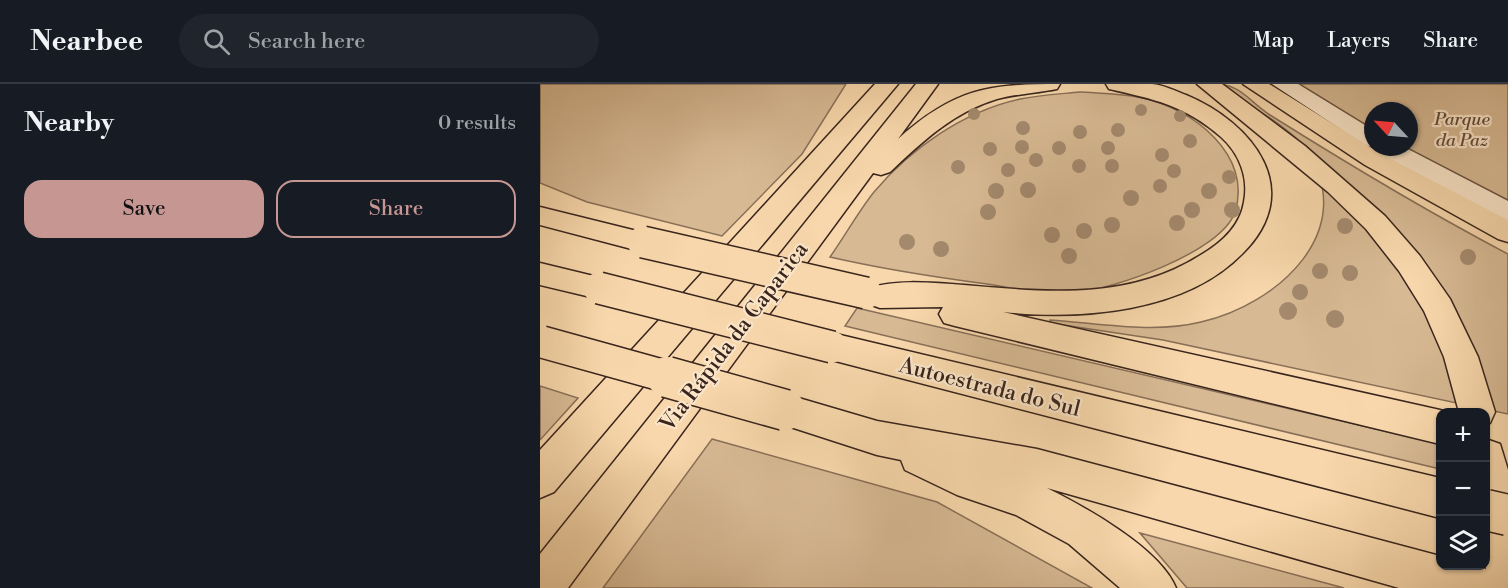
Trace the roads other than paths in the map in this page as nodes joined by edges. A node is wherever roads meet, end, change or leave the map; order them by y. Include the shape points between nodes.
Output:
1 (858, 84) edge
2 (887, 84) edge
3 (927, 84) edge
4 (1049, 84) edge
5 (1118, 84) edge
6 (1208, 84) edge
7 (1254, 84) edge
8 (1283, 84) edge
9 (848, 127) junction
10 (1364, 134) edge
11 (1402, 156) edge
12 (832, 205) junction
13 (1508, 212) edge
14 (540, 216) edge
15 (1508, 232) edge
16 (540, 274) edge
17 (873, 295) junction
18 (541, 342) edge
19 (1476, 408) edge
20 (1436, 427) edge
21 (877, 438) junction
22 (1490, 439) edge
23 (1508, 443) edge
24 (1486, 462) edge
25 (540, 480) edge
26 (1436, 497) edge
27 (1490, 511) edge
28 (1508, 515) edge
29 (1508, 572) edge
30 (1468, 585) edge
31 (541, 588) edge
32 (1154, 588) edge

1 - 9 highway
2 - 9 highway, Via Rápida da Caparica
3 - 12 highway, Via Rápida da Caparica
4 - 12 highway via 1006,91 944,114
5 - 17 highway via 1145,88 1184,103 1214,121 1244,148 1258,181 1260,199 1247,230 1221,258 1180,280 1138,295 1077,305 1032,305 941,295
6 - 19 highway via 1332,180 1383,230 1409,262 1440,312 1469,376
7 - 15 highway via 1374,160
8 - 10 street
9 - 25 highway, Via Rápida da Caparica
11 - 13 street
12 - 31 highway, Via Rápida da Caparica
14 - 17 highway, bridge
16 - 26 highway, Autoestrada do Sul, bridge
17 - 20 highway
18 - 21 highway, bridge
21 - 30 highway via 1037,467
21 - 32 highway via 971,482 1024,498 1084,529
22 - 23 highway
24 - 29 highway
27 - 28 highway, bridge

